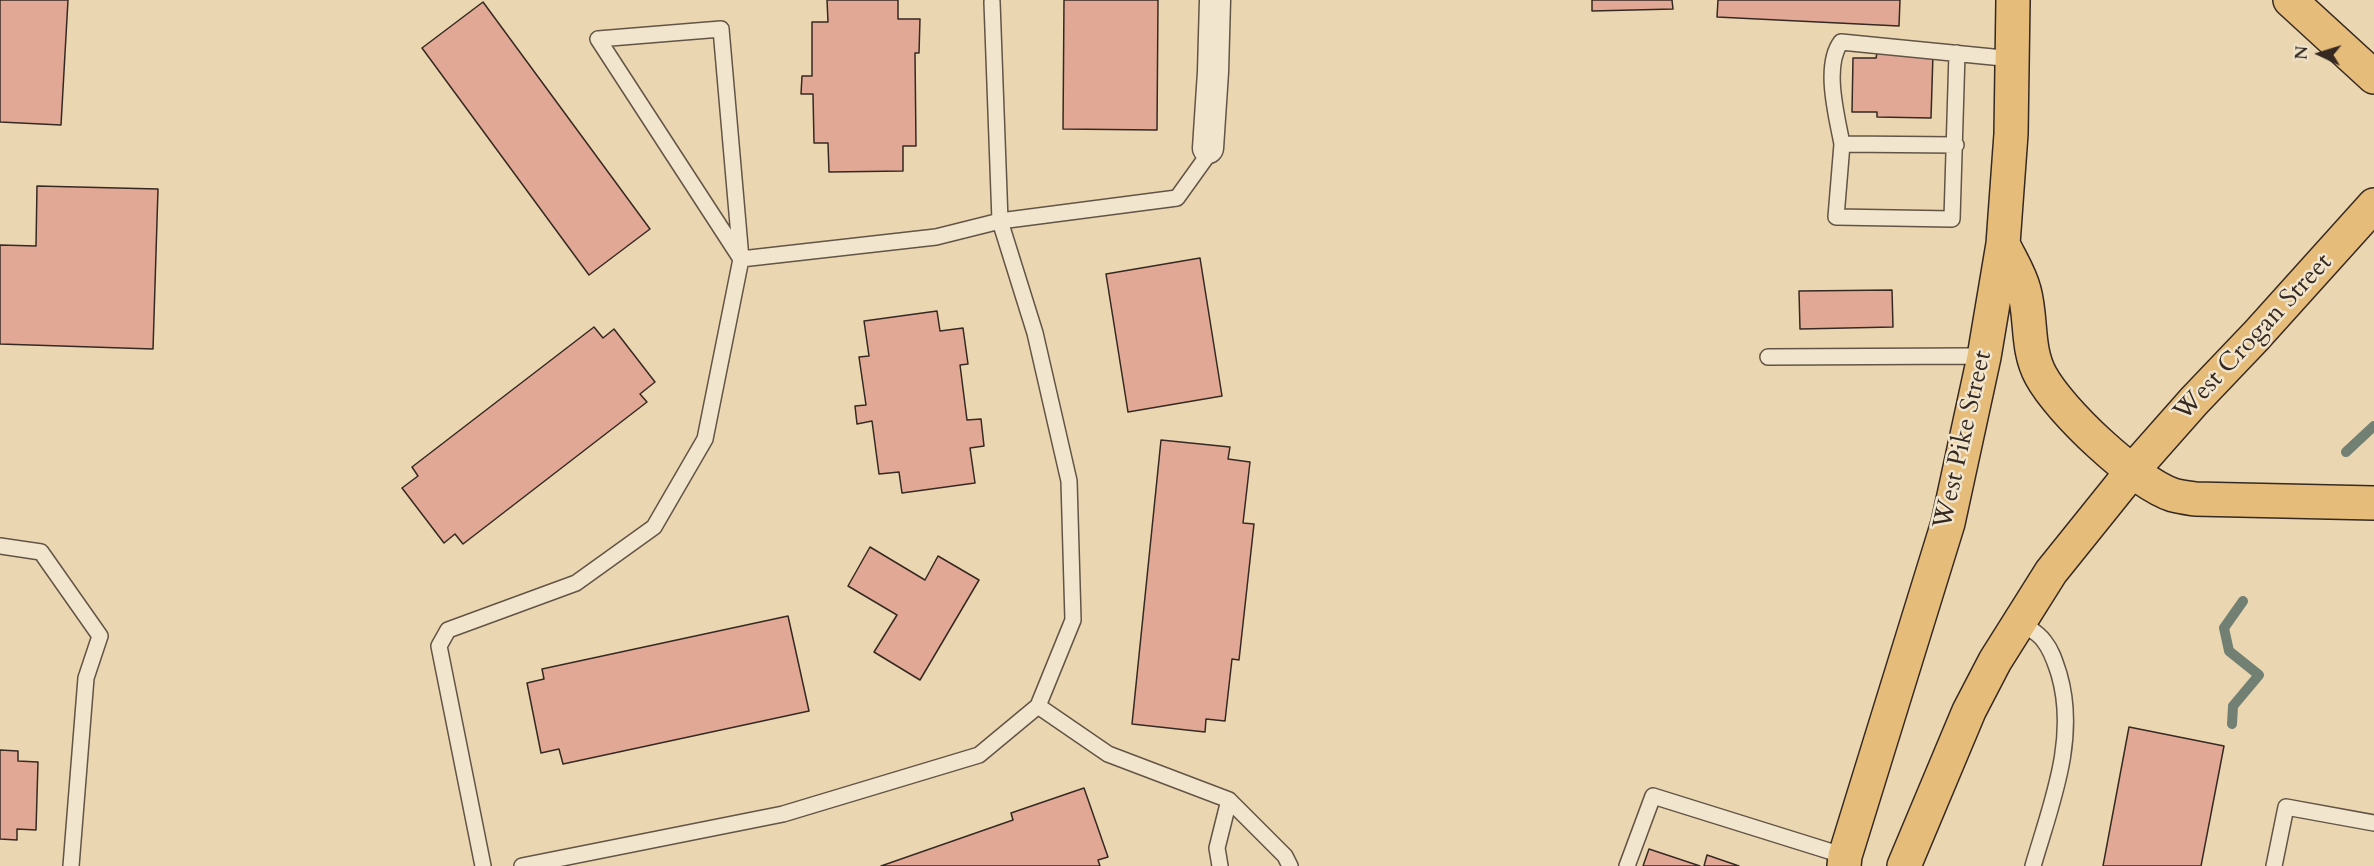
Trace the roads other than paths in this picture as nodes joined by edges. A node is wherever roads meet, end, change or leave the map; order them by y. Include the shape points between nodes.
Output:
1 (1215, 0) edge
2 (2013, 0) edge
3 (992, 2) dead end
4 (2299, 8) edge
5 (1958, 53) junction
6 (2013, 59) junction
7 (2374, 77) edge
8 (1842, 144) junction
9 (1956, 145) junction
10 (1208, 148) joint
11 (2374, 205) edge
12 (1000, 221) junction
13 (2003, 244) junction
14 (741, 259) junction
15 (1768, 357) dead end
16 (1984, 357) junction
17 (2133, 470) junction
18 (2374, 503) edge
19 (0, 546) edge
20 (2019, 621) junction
21 (1038, 706) junction
22 (1229, 801) junction
23 (2374, 823) edge
24 (1844, 861) edge
25 (71, 866) edge
26 (483, 866) edge
27 (522, 866) edge
28 (1220, 866) edge
29 (1290, 866) edge
30 (1627, 866) edge
31 (1904, 866) edge
32 (2033, 866) edge
33 (2274, 866) edge

1 - 10 street
2 - 6 main road, West Pike Street
3 - 12 lane
4 - 7 main road
5 - 6 lane
5 - 8 lane via 1841,42 1835,50 1833,87
5 - 9 lane
6 - 13 main road, West Pike Street
8 - 9 lane
8 - 9 lane via 1836,217 1952,219
10 - 12 lane via 1205,159 1177,198
11 - 17 main road, West Crogan Street
12 - 14 lane via 936,237
12 - 21 lane via 1035,333 1069,481 1072,620
13 - 16 main road, West Pike Street
13 - 17 main road via 2024,290 2030,341 2040,375 2091,435
14 - 14 lane via 720,28 598,39 676,159
14 - 26 lane via 705,439 654,527 576,583 448,630 439,646
15 - 16 lane
16 - 24 main road, West Pike Street via 1947,523
17 - 18 main road via 2173,495 2195,499
17 - 20 main road via 2051,572
19 - 25 lane via 40,552 100,636 86,678
20 - 31 main road via 1969,711
20 - 32 lane via 2043,639 2054,656 2066,708 2059,776
21 - 22 lane via 1108,754
21 - 27 lane via 979,755 783,814
22 - 28 lane via 1216,848
22 - 29 lane via 1285,856
23 - 33 lane via 2286,807
24 - 30 lane via 1653,796

